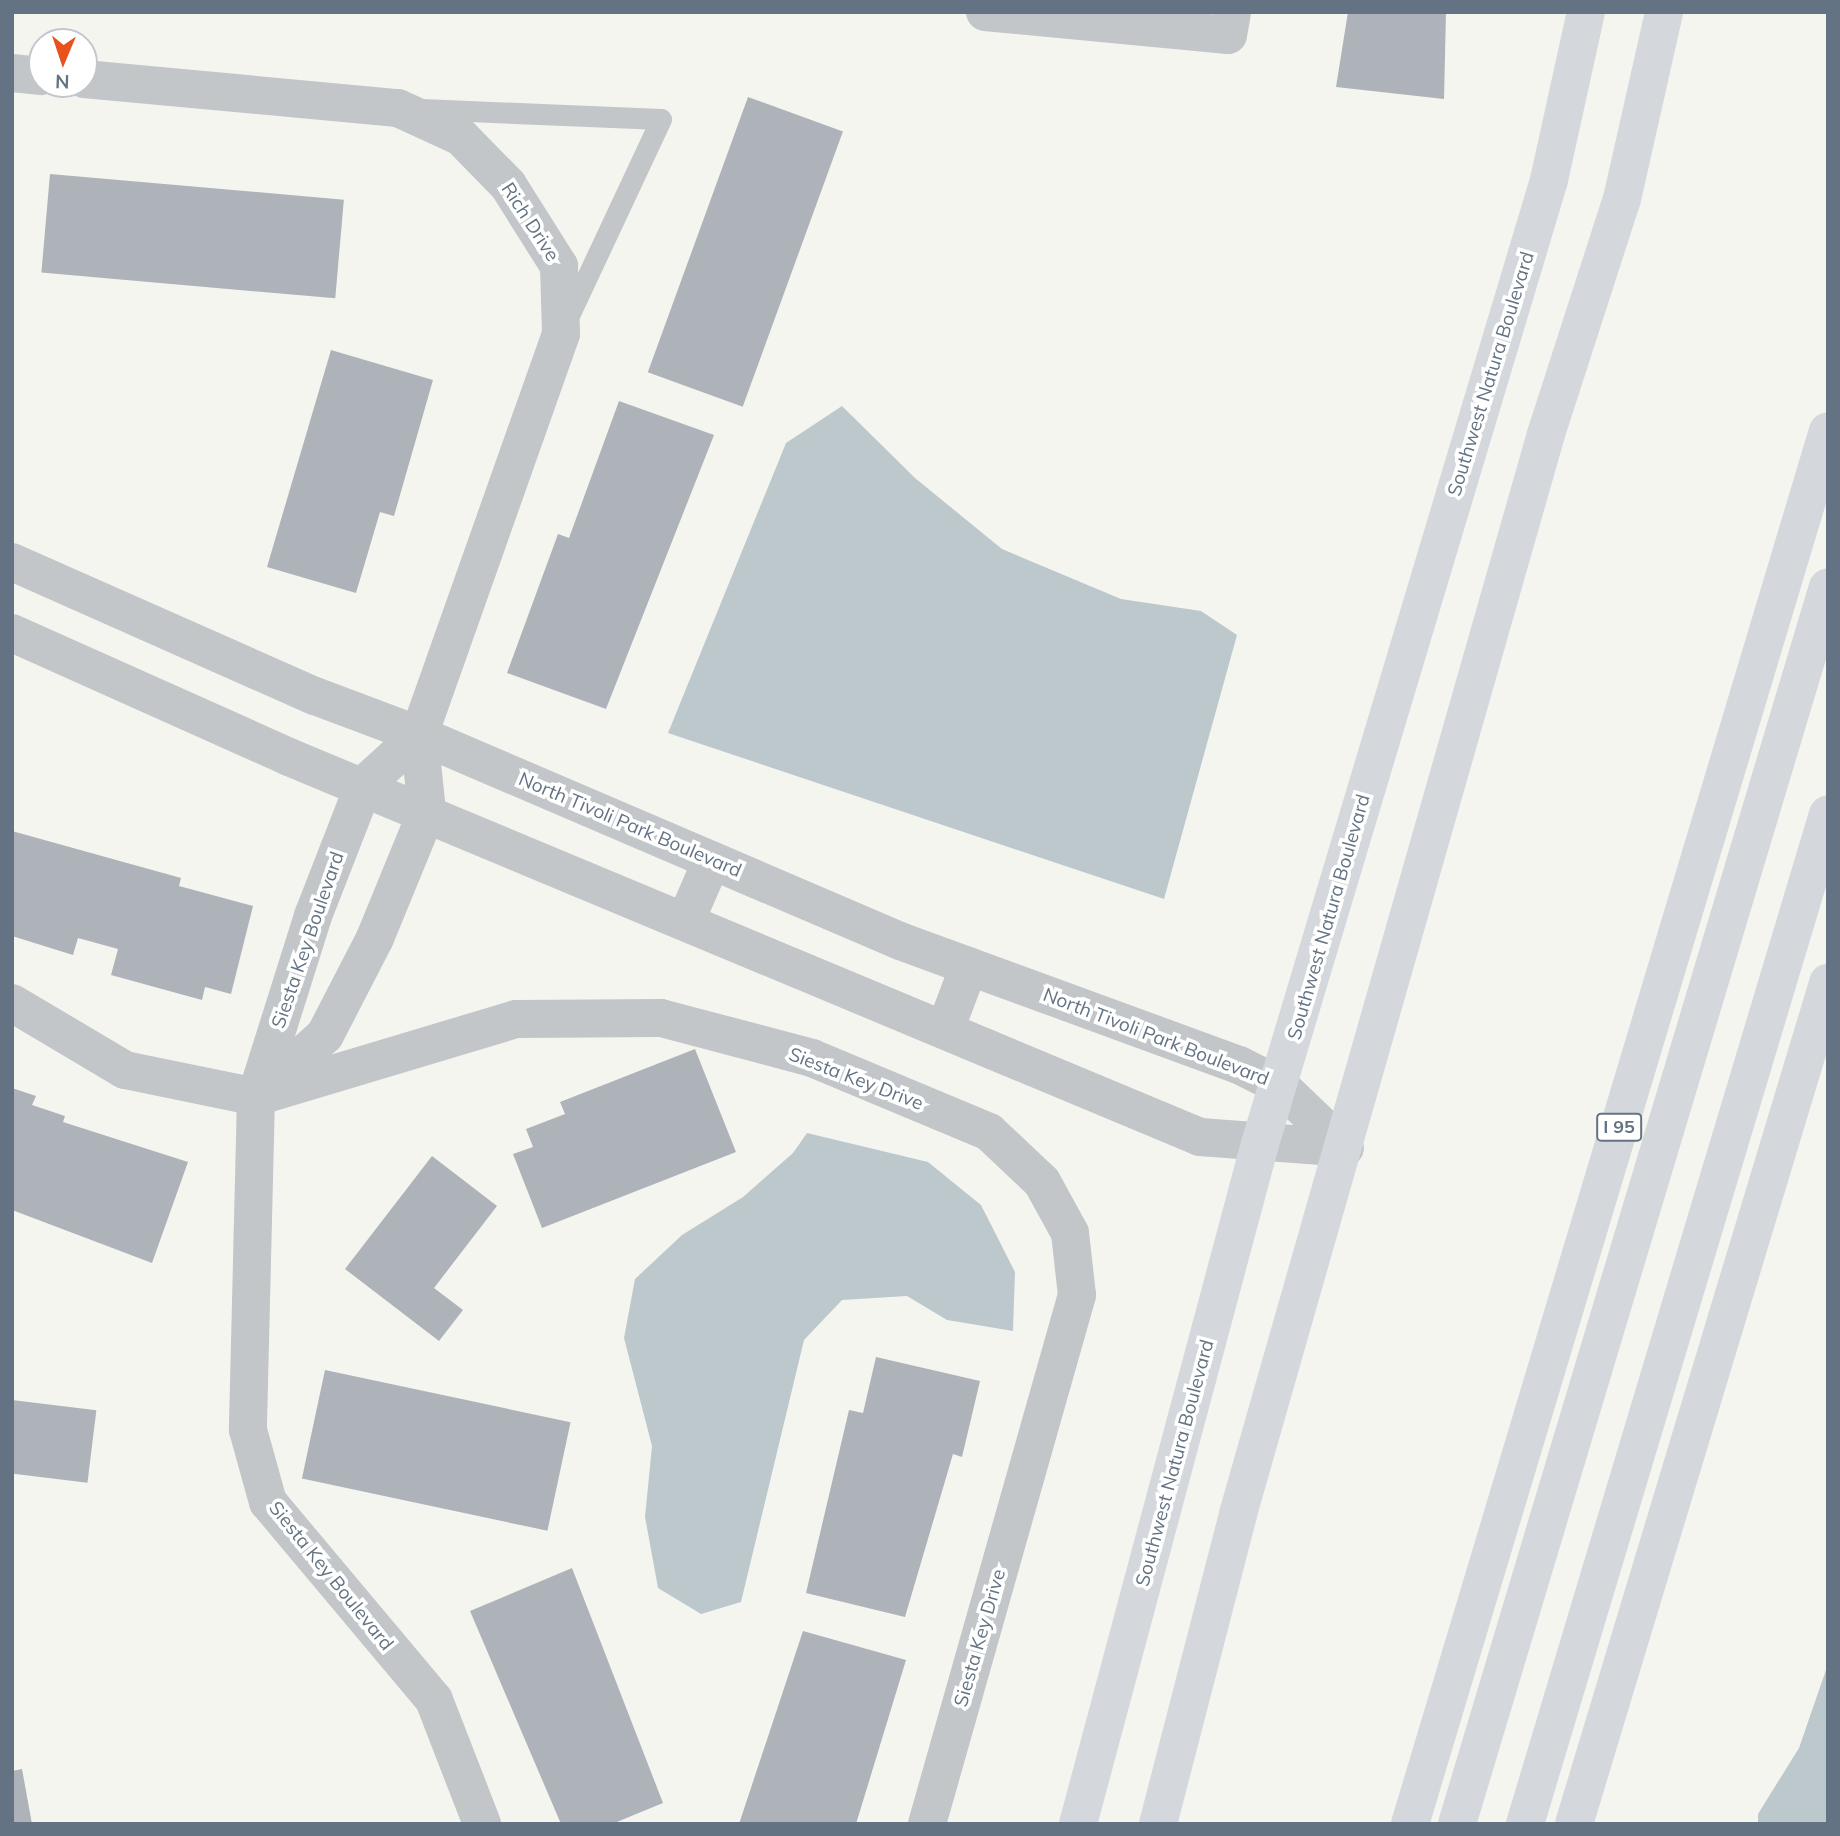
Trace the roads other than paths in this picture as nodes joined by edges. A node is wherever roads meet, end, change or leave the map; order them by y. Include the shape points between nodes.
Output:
1 (985, 12) edge
2 (1232, 12) edge
3 (1586, 12) edge
4 (1664, 12) edge
5 (98, 80) edge
6 (398, 108) junction
7 (561, 334) junction
8 (1828, 431) edge
9 (12, 562) edge
10 (1828, 587) edge
11 (12, 633) edge
12 (419, 735) junction
13 (364, 785) junction
14 (427, 811) junction
15 (1828, 814) edge
16 (712, 860) junction
17 (686, 920) junction
18 (969, 966) junction
19 (1828, 983) edge
20 (12, 1003) edge
21 (945, 1030) junction
22 (1279, 1085) junction
23 (256, 1097) junction
24 (1260, 1144) junction
25 (1345, 1148) junction
26 (482, 1824) edge
27 (927, 1824) edge
28 (1078, 1824) edge
29 (1158, 1824) edge
30 (1410, 1824) edge
31 (1457, 1824) edge
32 (1525, 1824) edge
33 (1574, 1824) edge

1 - 2 street via 1228,35
3 - 22 main road, Southwest Natura Boulevard via 1549,180
4 - 25 main road via 1622,199 1546,434
5 - 6 street, Rich Drive
6 - 7 street, Rich Drive via 461,137 508,185 559,266
6 - 7 lane via 661,119
7 - 12 street, Rich Drive
8 - 30 main road, I 95
9 - 12 street, North Tivoli Park Boulevard via 314,696
10 - 31 main road
11 - 13 street
12 - 13 street, Rich Drive
12 - 14 street, Siesta Key Boulevard
12 - 16 street, North Tivoli Park Boulevard
13 - 14 street
13 - 23 street, Siesta Key Boulevard via 313,916
14 - 17 street
14 - 23 street, Siesta Key Boulevard via 375,938 325,1035
15 - 32 main road
16 - 17 street
16 - 18 street, North Tivoli Park Boulevard
17 - 21 street
18 - 21 street
18 - 22 street, North Tivoli Park Boulevard via 1239,1065
19 - 33 main road
20 - 23 street, Siesta Key Drive via 125,1069
21 - 24 street via 1200,1137
22 - 24 main road, Southwest Natura Boulevard
22 - 25 street, North Tivoli Park Boulevard
23 - 26 street, Siesta Key Boulevard via 248,1430 268,1502 434,1700
23 - 27 street, Siesta Key Drive via 516,1019 661,1018 811,1058 977,1127 1042,1182 1070,1233 1077,1295
24 - 25 street
24 - 28 main road, Southwest Natura Boulevard
25 - 29 main road via 1238,1514

